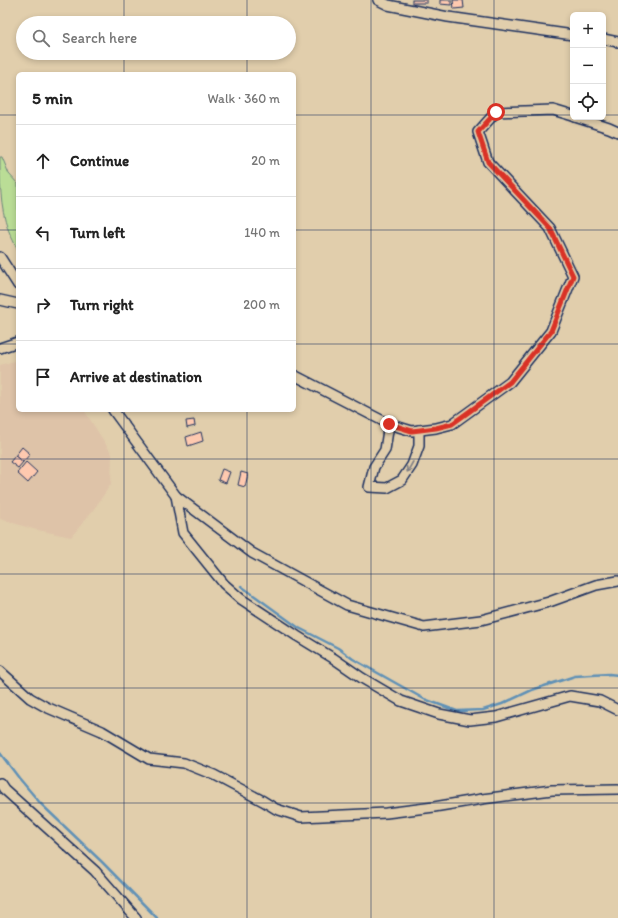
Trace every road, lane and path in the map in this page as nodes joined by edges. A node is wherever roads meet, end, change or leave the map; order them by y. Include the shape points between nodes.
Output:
1 (378, 0) edge
2 (570, 35) edge
3 (606, 40) edge
4 (618, 42) edge
5 (570, 116) edge
6 (584, 120) edge
7 (618, 132) edge
8 (0, 257) edge
9 (16, 282) edge
10 (0, 300) edge
11 (16, 304) edge
12 (16, 343) edge
13 (0, 348) edge
14 (296, 375) edge
15 (114, 412) edge
16 (389, 424) junction
17 (419, 430) junction
18 (176, 496) junction
19 (618, 581) edge
20 (0, 671) edge
21 (618, 710) edge
22 (0, 783) edge
23 (618, 789) edge
24 (136, 918) edge

1 - 2 street via 388,5 448,17
3 - 4 street
5 - 17 street via 553,110 496,112 478,132 488,162 550,228 573,276 551,331 510,382 452,424
6 - 7 street
8 - 9 street
10 - 11 street
12 - 13 street
14 - 16 street
15 - 18 street
16 - 17 street via 412,431
17 -> 16 street via 419,446 412,465 402,480 388,488 369,487 374,467 385,450
18 - 19 street via 252,553 347,605 424,627 480,620 549,602 596,585
18 - 21 street via 183,533 224,584 241,599 401,701 439,714 470,720 496,717 570,696 600,701
20 - 23 street via 30,698 102,732 149,759 184,763 214,775 276,809 301,817 386,813 552,790
22 - 24 street via 95,871

